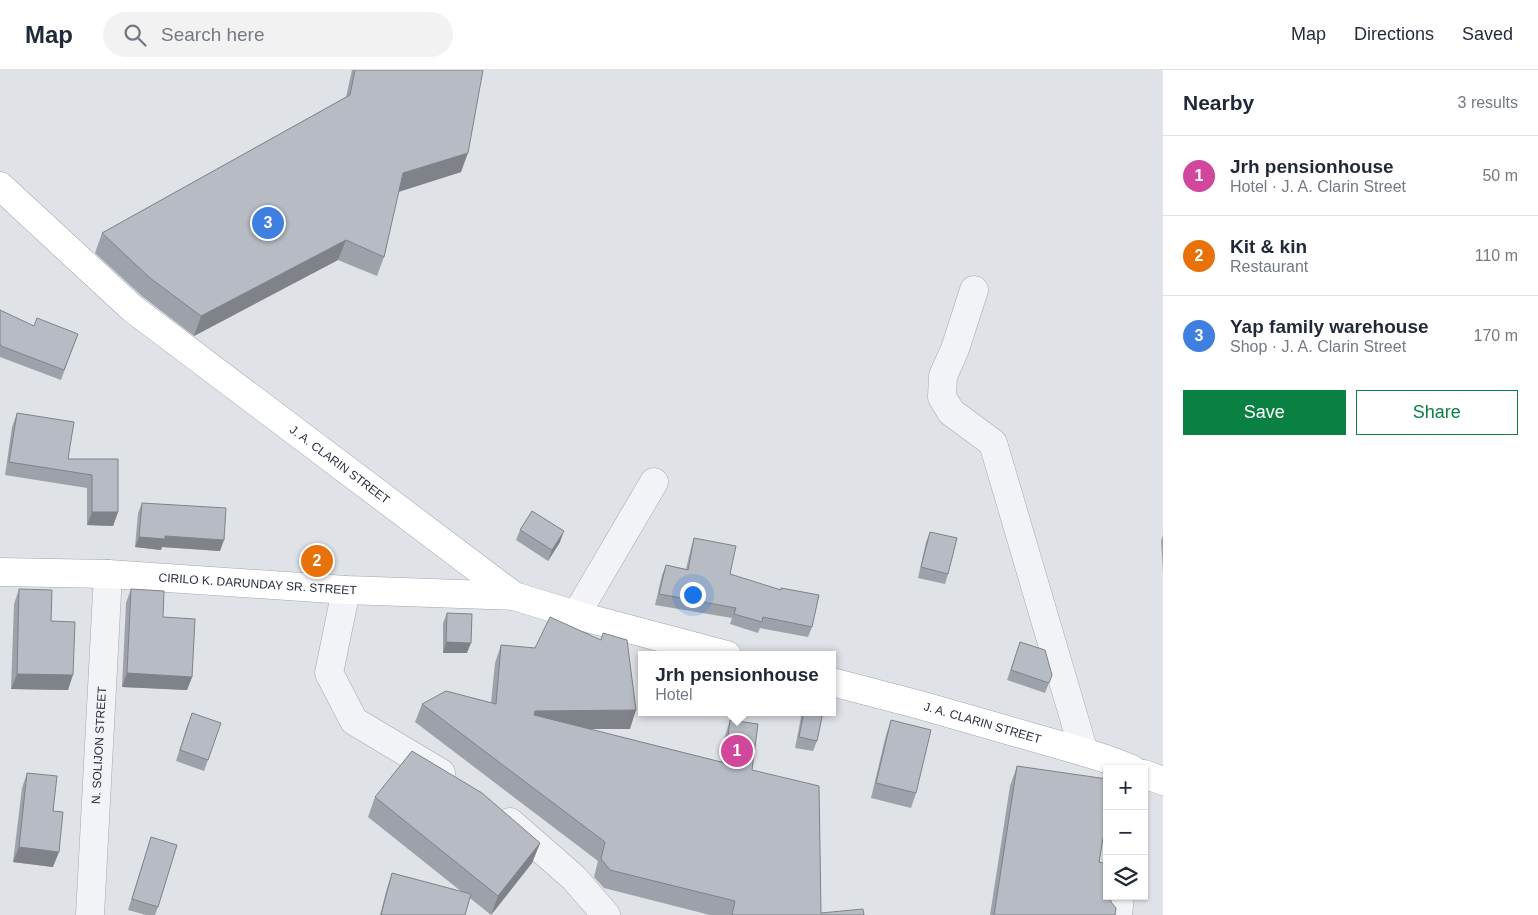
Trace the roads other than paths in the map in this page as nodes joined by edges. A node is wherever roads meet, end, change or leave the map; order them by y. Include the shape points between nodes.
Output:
1 (0, 186) edge
2 (974, 290) dead end
3 (654, 482) dead end
4 (0, 572) edge
5 (108, 574) junction
6 (346, 590) junction
7 (514, 596) junction
8 (576, 615) junction
9 (712, 651) edge
10 (836, 683) edge
11 (1084, 752) junction
12 (1122, 765) edge
13 (1148, 775) edge
14 (1163, 781) edge
15 (460, 785) edge
16 (492, 806) edge
17 (1120, 900) edge
18 (96, 914) edge
19 (606, 915) edge
20 (1118, 915) edge

1 - 7 main road, J. A. CLARIN STREET via 133,309
2 - 11 street via 943,376 942,397 951,412 993,443
3 - 8 street
4 - 5 main road, CIRILO K. DARUNDAY SR. STREET
5 - 6 main road, CIRILO K. DARUNDAY SR. STREET
5 - 18 street, N. SOLIJON STREET
6 - 7 main road, CIRILO K. DARUNDAY SR. STREET
6 - 15 street via 329,673 354,721
7 - 8 main road, J. A. CLARIN STREET
8 - 9 main road, J. A. CLARIN STREET
10 - 11 main road, J. A. CLARIN STREET
11 - 12 main road, J. A. CLARIN STREET
13 - 14 main road
16 - 19 street via 574,878
17 - 20 street

